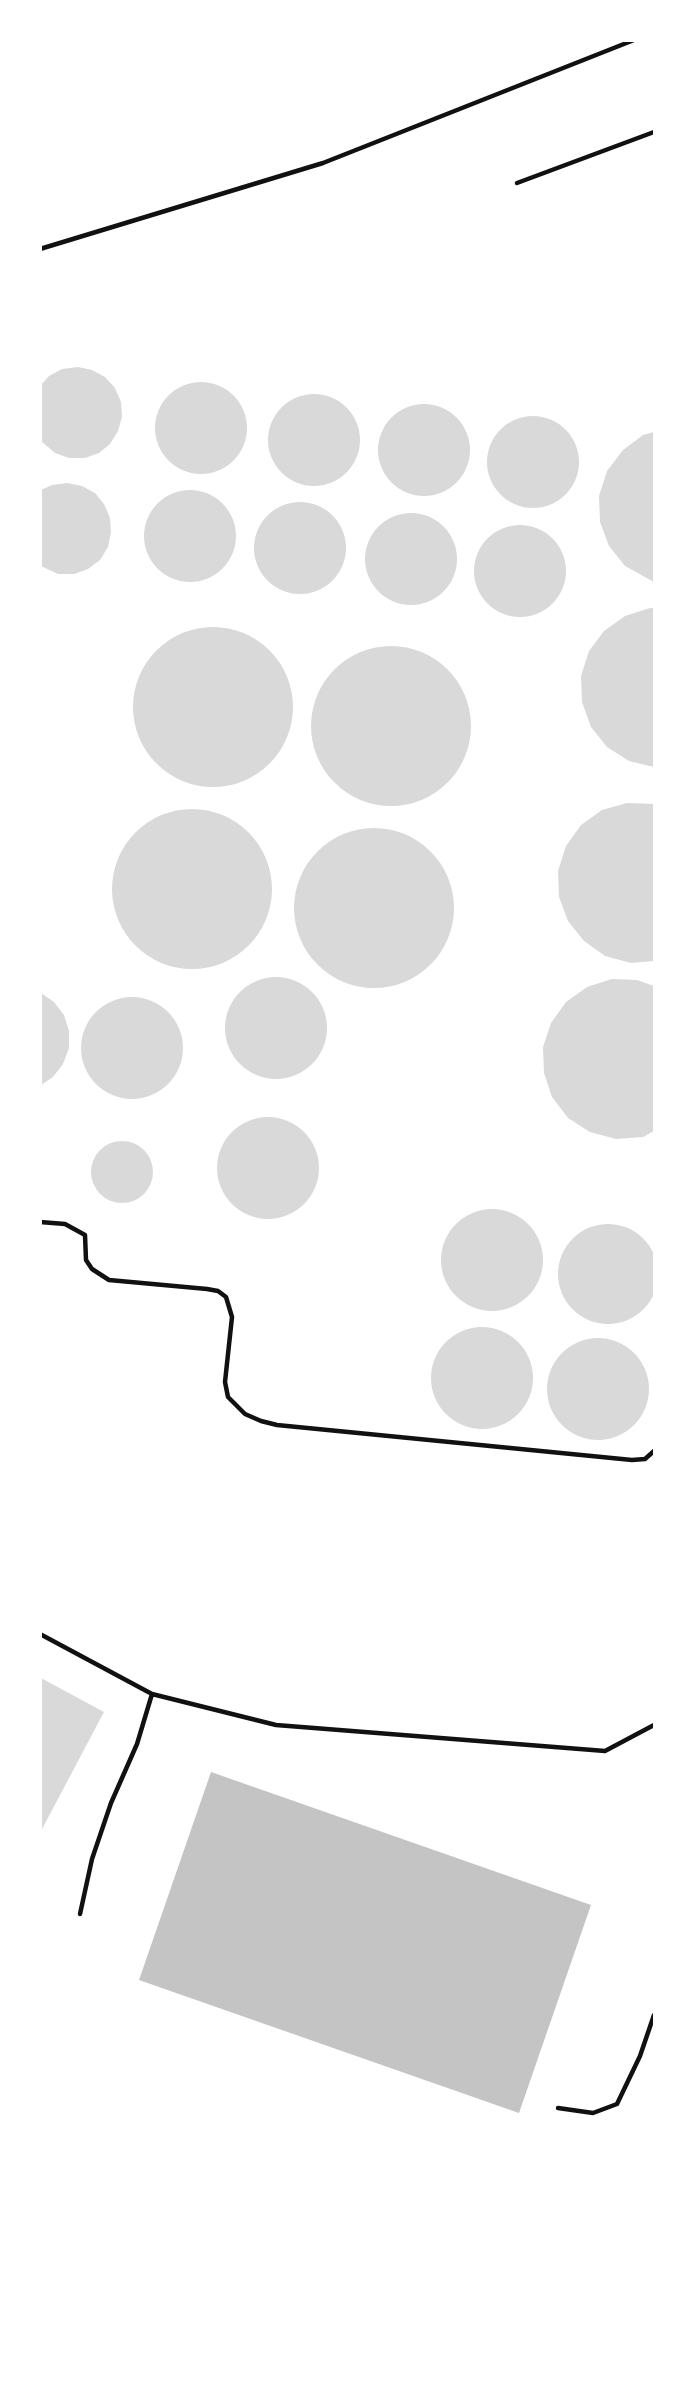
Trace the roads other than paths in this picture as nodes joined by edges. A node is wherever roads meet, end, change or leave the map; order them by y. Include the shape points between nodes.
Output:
1 (634, 40) edge
2 (654, 132) edge
3 (518, 183) dead end
4 (40, 249) edge
5 (40, 1222) edge
6 (654, 1451) edge
7 (40, 1634) edge
8 (152, 1694) junction
9 (654, 1725) edge
10 (80, 1914) dead end
11 (654, 2015) edge
12 (558, 2108) dead end

1 - 4 lane via 323,164
2 - 3 lane
5 - 6 lane via 65,1224 85,1234 86,1260 109,1280 207,1289 226,1297 232,1317 225,1382 228,1397 245,1414 261,1421 632,1460 645,1459
7 - 8 lane
8 - 9 lane via 276,1725 605,1751
8 - 10 lane via 92,1859
11 - 12 lane via 617,2104 593,2114

